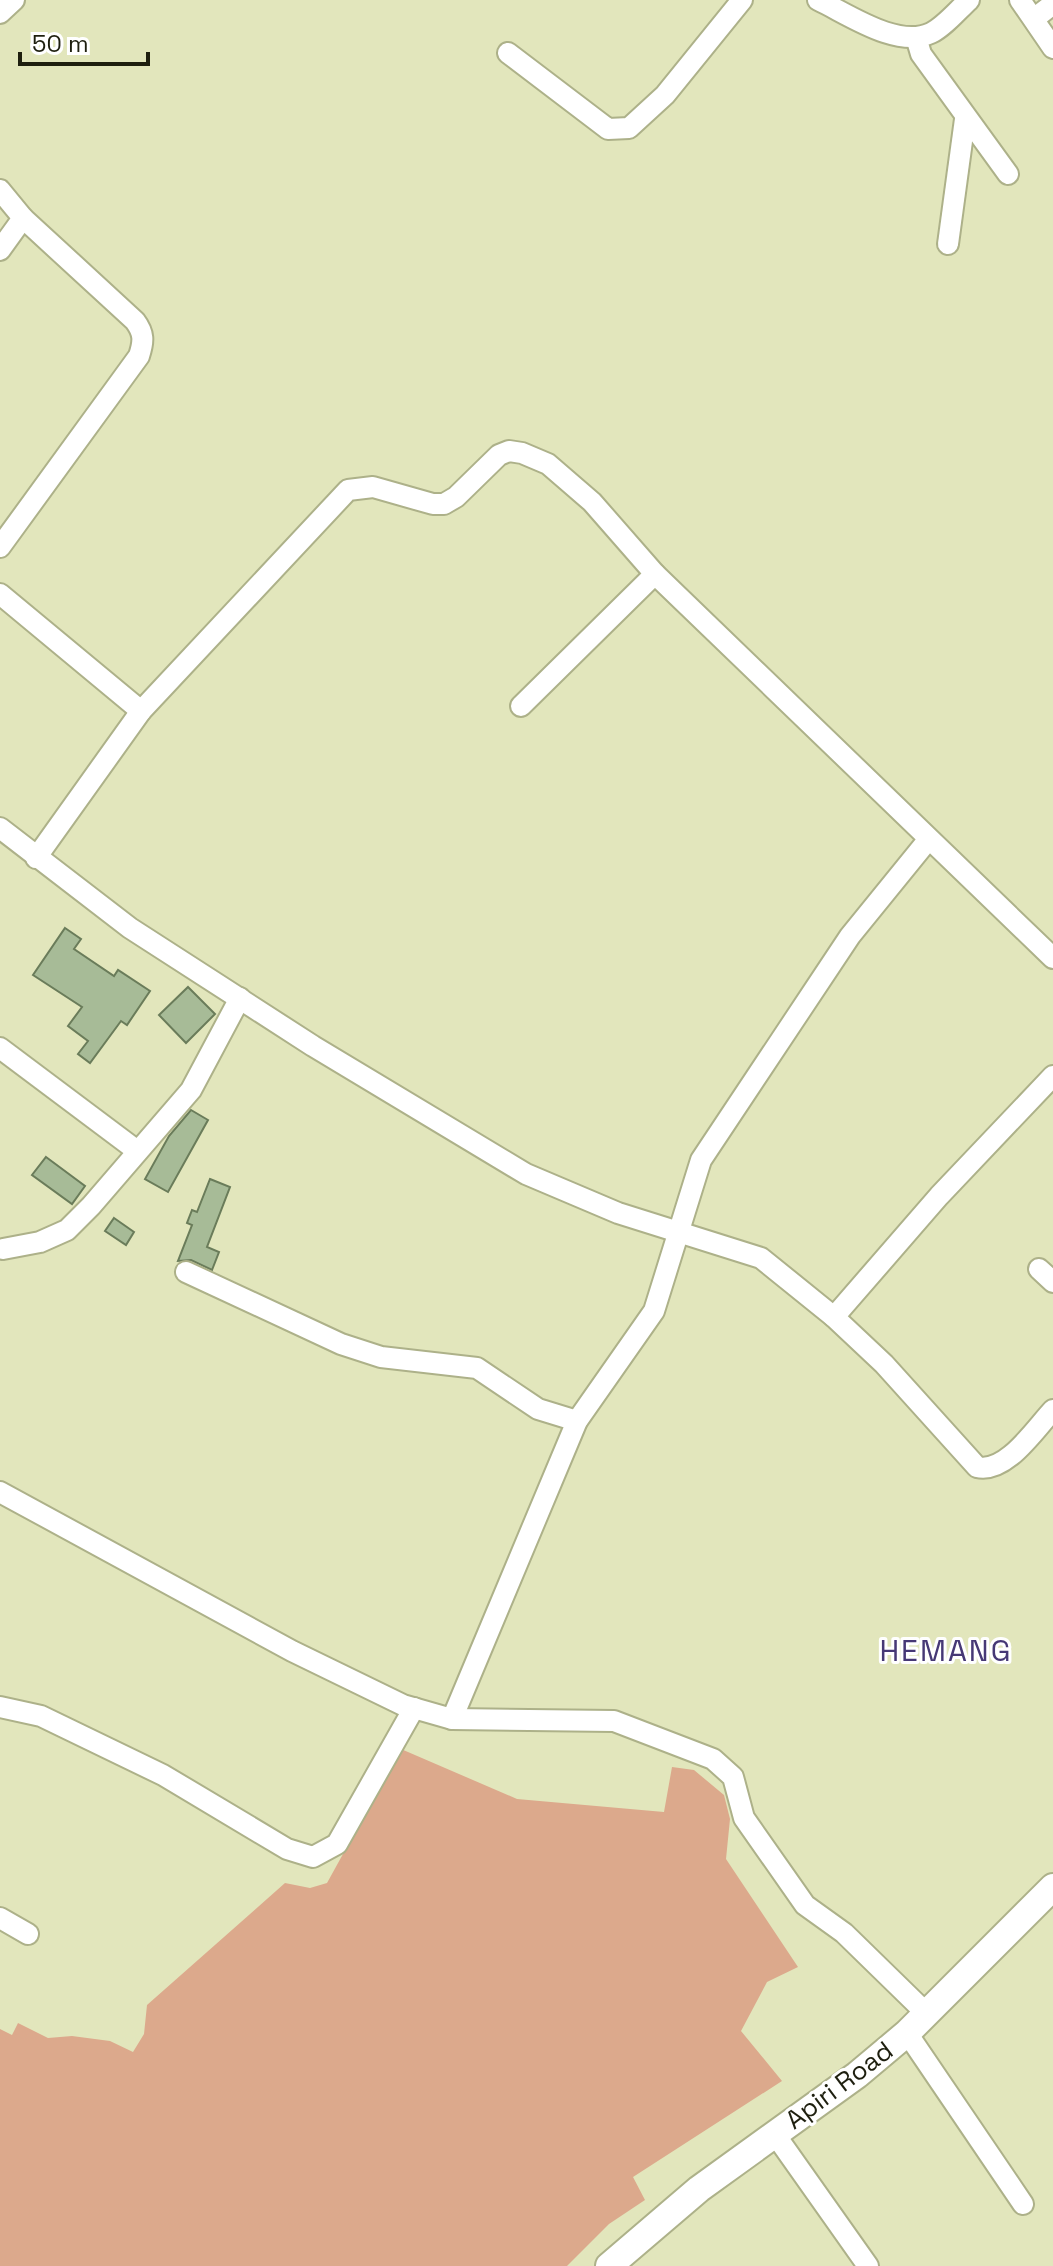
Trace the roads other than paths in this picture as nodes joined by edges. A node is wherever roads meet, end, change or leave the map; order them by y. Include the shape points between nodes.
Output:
1 (14, 0) edge
2 (742, 0) edge
3 (818, 0) edge
4 (969, 0) edge
5 (1020, 0) edge
6 (1053, 4) edge
7 (0, 13) edge
8 (1035, 18) junction
9 (916, 37) junction
10 (1053, 48) edge
11 (508, 53) dead end
12 (965, 119) junction
13 (1008, 174) dead end
14 (0, 190) edge
15 (23, 218) junction
16 (948, 244) dead end
17 (0, 250) edge
18 (0, 547) edge
19 (655, 574) junction
20 (0, 594) edge
21 (521, 706) dead end
22 (141, 711) junction
23 (0, 828) edge
24 (928, 840) junction
25 (36, 858) junction
26 (1053, 958) edge
27 (240, 998) junction
28 (0, 1048) edge
29 (1053, 1076) edge
30 (136, 1150) junction
31 (681, 1233) junction
32 (1, 1250) edge
33 (186, 1272) dead end
34 (834, 1317) junction
35 (1053, 1410) edge
36 (577, 1421) junction
37 (0, 1492) edge
38 (0, 1707) edge
39 (414, 1708) junction
40 (452, 1719) junction
41 (1053, 1887) edge
42 (0, 1918) edge
43 (28, 1934) dead end
44 (927, 2014) junction
45 (907, 2033) junction
46 (774, 2133) junction
47 (1023, 2204) dead end
48 (609, 2266) edge
49 (868, 2266) edge

1 - 7 street
2 - 11 street via 665,95 629,128 608,129
3 - 9 street via 898,36
4 - 9 street via 933,32
5 - 8 street
6 - 8 street
8 - 10 street
9 - 12 street via 921,54
12 - 13 street
12 - 16 street
14 - 15 street
15 - 17 street
15 - 18 street via 135,321 144,343
19 - 21 street
19 - 22 street via 592,502 548,464 522,453 499,455 444,504 359,486 316,521
19 - 24 street via 803,712
20 - 22 street
22 - 25 street
23 - 25 street
24 - 26 street
24 - 31 street via 850,936 714,1137 692,1183
25 - 27 street via 130,928
27 - 30 street via 191,1090
27 - 31 street via 526,1174
28 - 30 street
29 - 34 street
30 - 32 street via 67,1230
31 - 34 street via 761,1258
31 - 36 street via 654,1311
33 - 36 street via 341,1344 390,1359 477,1368 538,1409
34 - 35 street via 919,1399 977,1467 986,1470 1002,1464
36 - 40 street
37 - 39 street via 241,1625
38 - 39 street via 41,1716 163,1775 287,1849 313,1857 337,1844
39 - 40 street
40 - 44 street via 614,1721 713,1759 733,1777 744,1818 805,1905 844,1933
41 - 44 street, Apiri Road
42 - 43 street
44 - 45 street, Apiri Road
45 - 46 street, Apiri Road
45 - 47 street
46 - 48 street, Apiri Road via 688,2197
46 - 49 street

